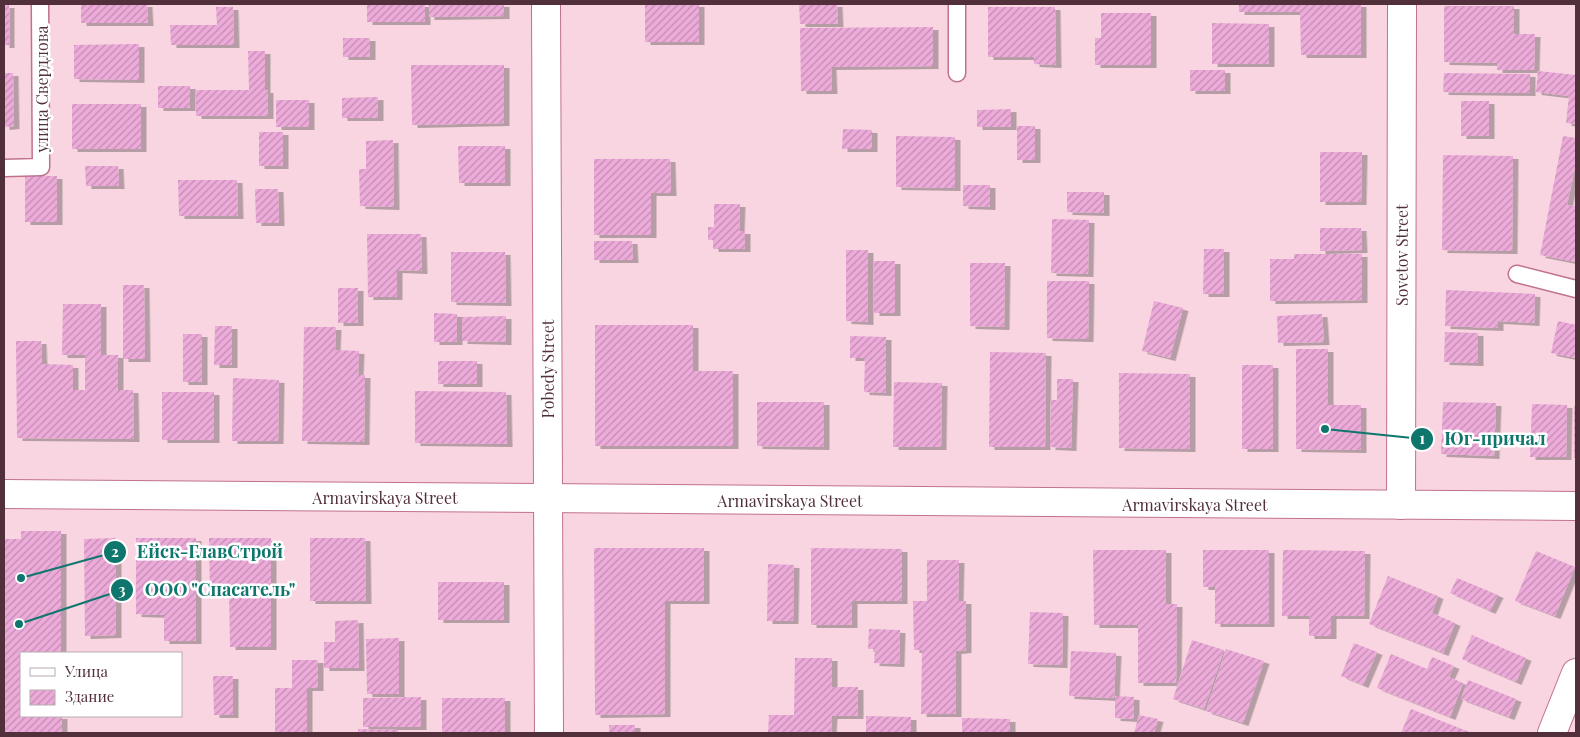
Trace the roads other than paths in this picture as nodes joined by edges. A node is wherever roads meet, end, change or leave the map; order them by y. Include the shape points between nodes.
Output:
1 (40, 4) edge
2 (546, 4) edge
3 (957, 4) edge
4 (1402, 4) edge
5 (957, 73) dead end
6 (4, 168) edge
7 (1517, 274) dead end
8 (1576, 289) edge
9 (4, 494) edge
10 (548, 498) junction
11 (1401, 505) junction
12 (1576, 506) edge
13 (1576, 673) edge
14 (549, 733) edge
15 (1552, 733) edge

1 - 6 lane, улица Свердлова via 41,167
2 - 10 street, Pobedy Street
3 - 5 lane
4 - 11 street, Sovetov Street
7 - 8 lane
9 - 10 street, Armavirskaya Street
10 - 11 street, Armavirskaya Street
10 - 14 street, Pobedy Street
11 - 12 street, Armavirskaya Street
13 - 15 street

